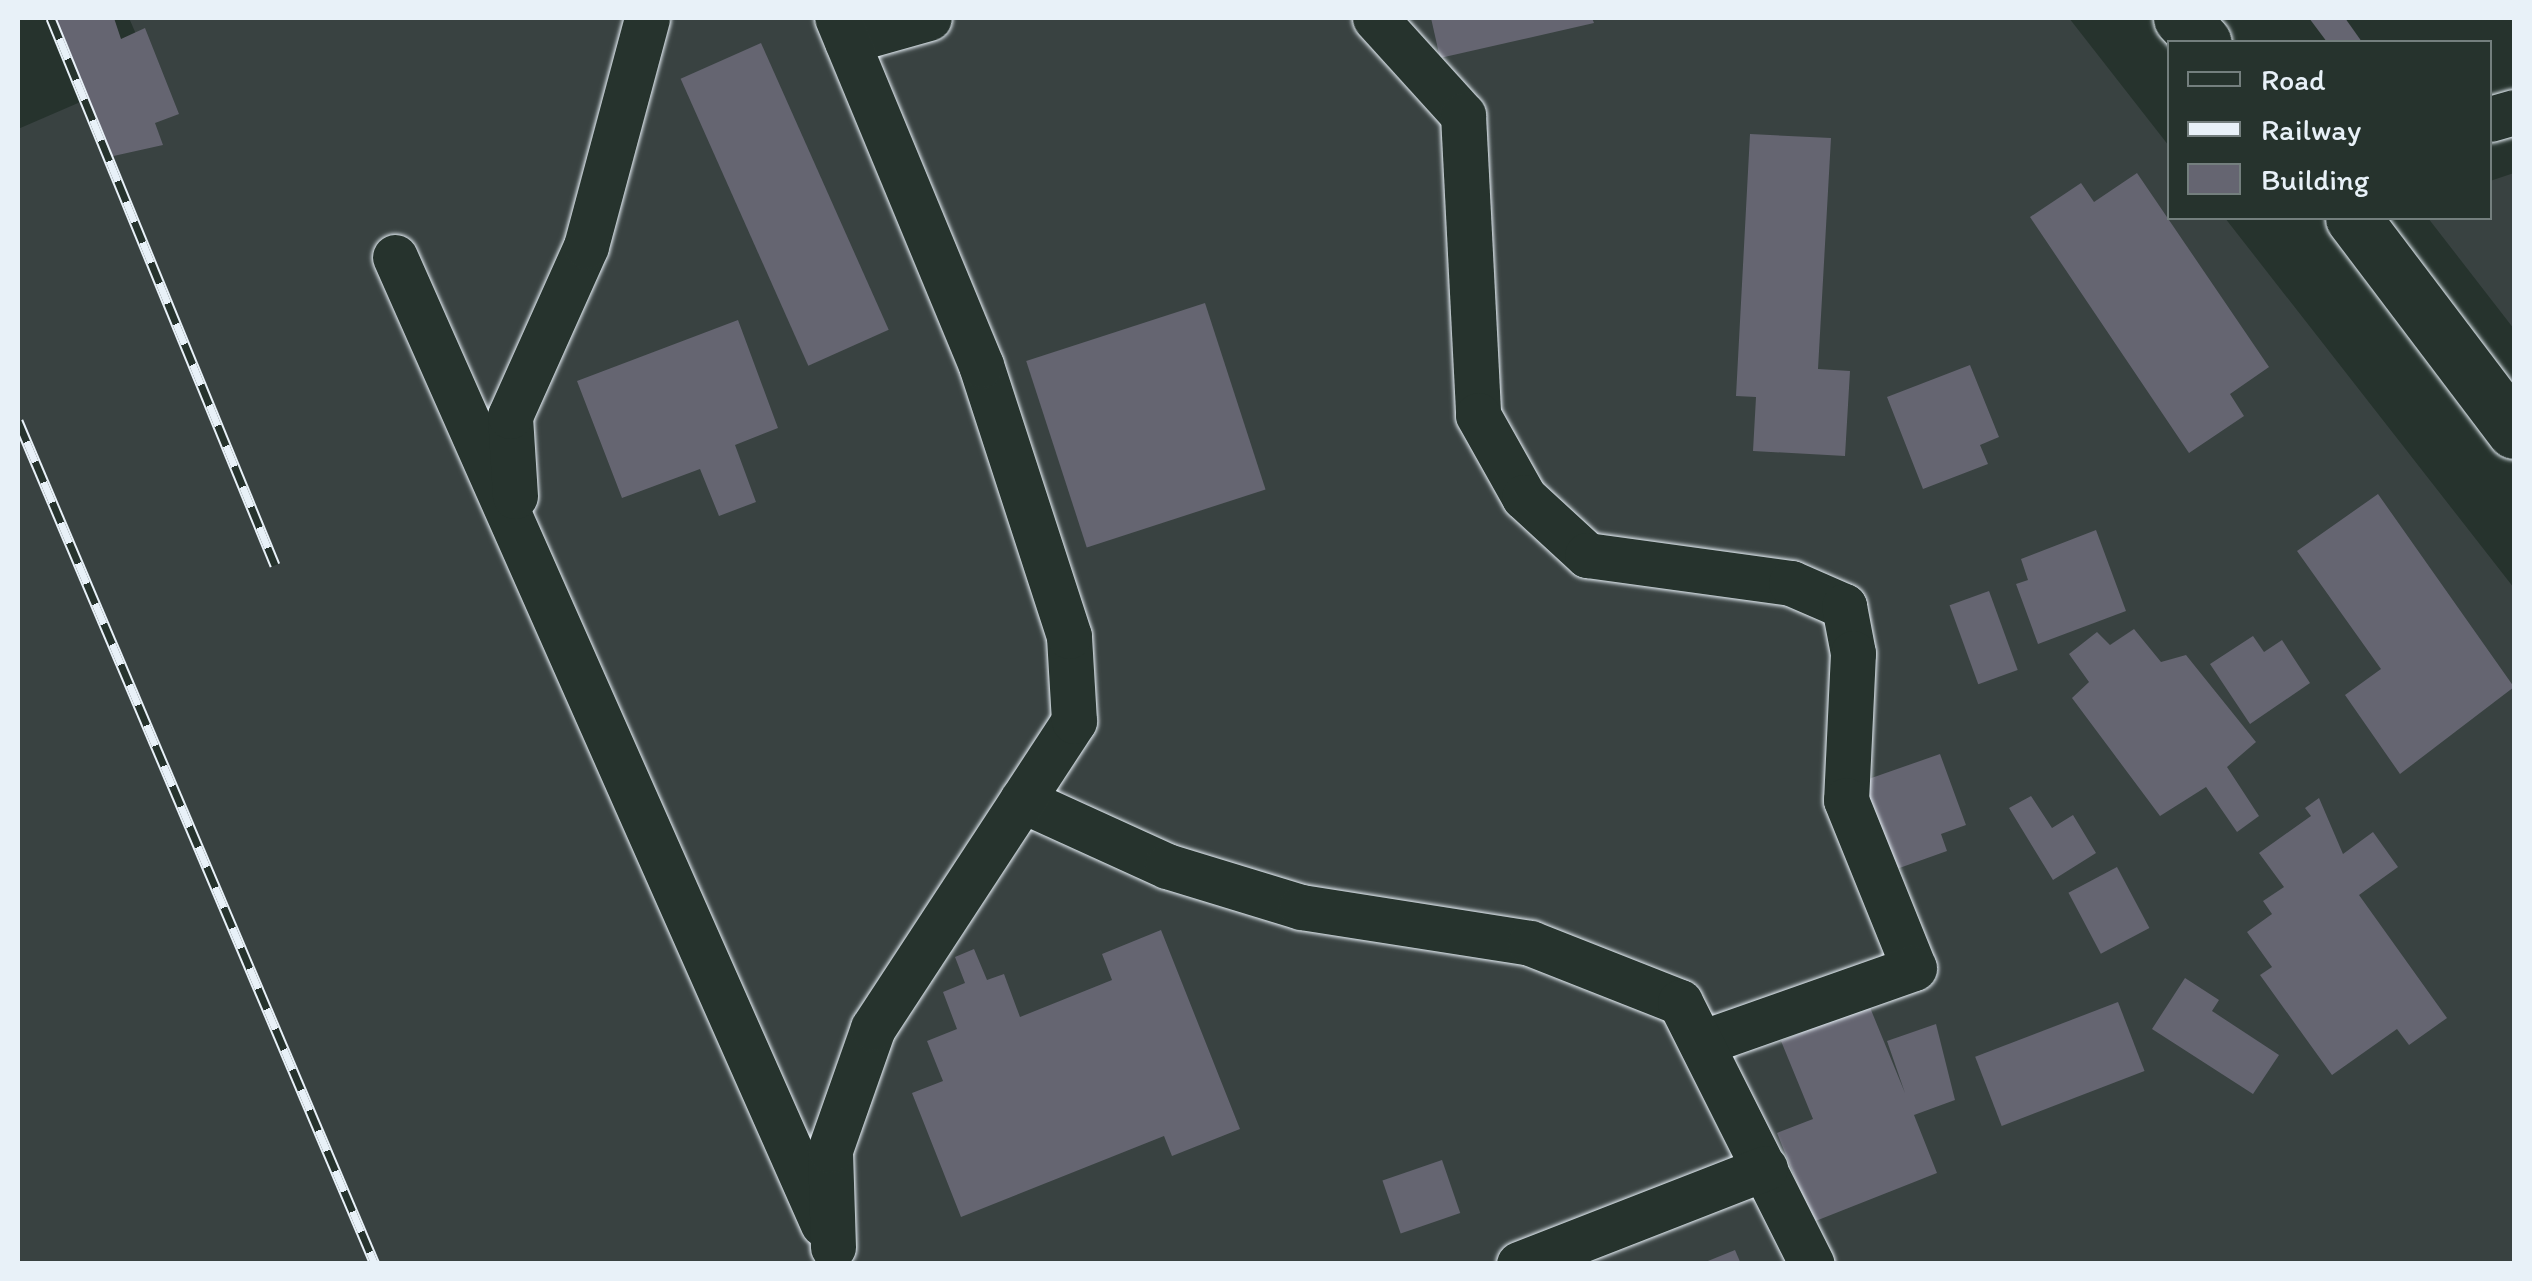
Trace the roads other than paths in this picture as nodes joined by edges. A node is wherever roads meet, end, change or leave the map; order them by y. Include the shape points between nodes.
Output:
1 (647, 18) edge
2 (929, 18) edge
3 (1375, 18) edge
4 (2181, 18) edge
5 (842, 29) edge
6 (2201, 40) edge
7 (2355, 220) edge
8 (395, 257) dead end
9 (2514, 431) edge
10 (516, 524) junction
11 (1022, 800) junction
12 (1707, 1042) junction
13 (1765, 1168) junction
14 (836, 1255) edge
15 (1519, 1264) edge
16 (1812, 1264) edge

1 - 10 street via 586,246 510,416
2 - 5 street
3 - 12 street via 1463,115 1478,415 1524,496 1587,555 1791,583 1844,606 1854,653 1846,800 1914,968
4 - 6 main road
5 - 11 street via 981,366 1069,636 1074,721
7 - 9 main road
8 - 10 street
10 - 14 street
11 - 12 street via 1167,866 1301,907 1546,949 1680,1002
11 - 14 street via 873,1028 830,1150
12 - 13 street
13 - 15 street
13 - 16 street

